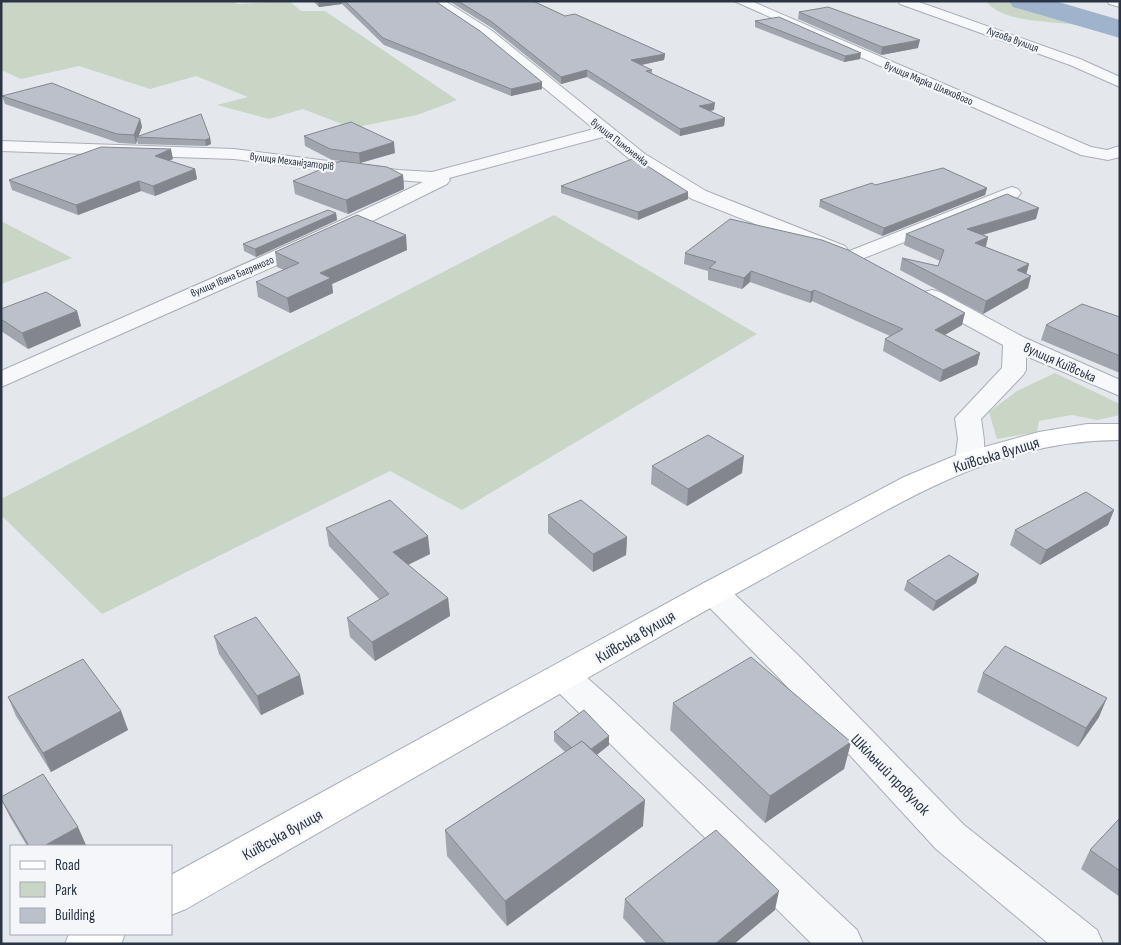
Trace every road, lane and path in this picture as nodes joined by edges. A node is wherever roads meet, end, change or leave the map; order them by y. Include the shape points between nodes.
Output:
1 (436, 1) edge
2 (740, 1) edge
3 (904, 1) edge
4 (1113, 1) edge
5 (1120, 3) edge
6 (1120, 83) edge
7 (606, 131) junction
8 (1, 146) edge
9 (1120, 152) edge
10 (461, 170) junction
11 (398, 175) junction
12 (423, 188) junction
13 (1012, 193) dead end
14 (854, 256) junction
15 (872, 266) edge
16 (916, 289) edge
17 (1015, 342) junction
18 (1, 380) edge
19 (1120, 389) edge
20 (1120, 432) edge
21 (969, 460) junction
22 (713, 592) junction
23 (564, 677) junction
24 (172, 895) edge
25 (102, 935) edge
26 (86, 944) edge
27 (842, 944) edge
28 (1082, 944) edge

1 - 7 street, вулиця Пимоненка via 486,33
2 - 9 street, вулиця Марка Шляхового via 1087,151
3 - 6 street, Лугова вулиця via 1075,62
4 - 5 street
7 - 10 street, вулиця Механізаторів
7 - 14 street, вулиця Пимоненка via 639,158 700,195
8 - 11 street, вулиця Механізаторів via 234,154
10 - 11 street, вулиця Механізаторів via 432,177
10 - 12 street, вулиця Івана Багряного
11 - 12 street via 422,181 426,184
12 - 18 street, вулиця Івана Багряного via 329,235
13 - 14 street
14 - 15 street, вулиця Пимоненка
16 - 17 street
17 - 19 street, вулиця Київська
17 - 21 street, вулиця Київська via 1014,370 968,418
20 - 21 street, Київська вулиця via 1087,432 1039,440
21 - 22 street, Київська вулиця via 914,483
22 - 23 street, Київська вулиця
22 - 28 street, Шкільний провулок via 950,836
23 - 24 street, Київська вулиця
23 - 27 street
25 - 26 street

